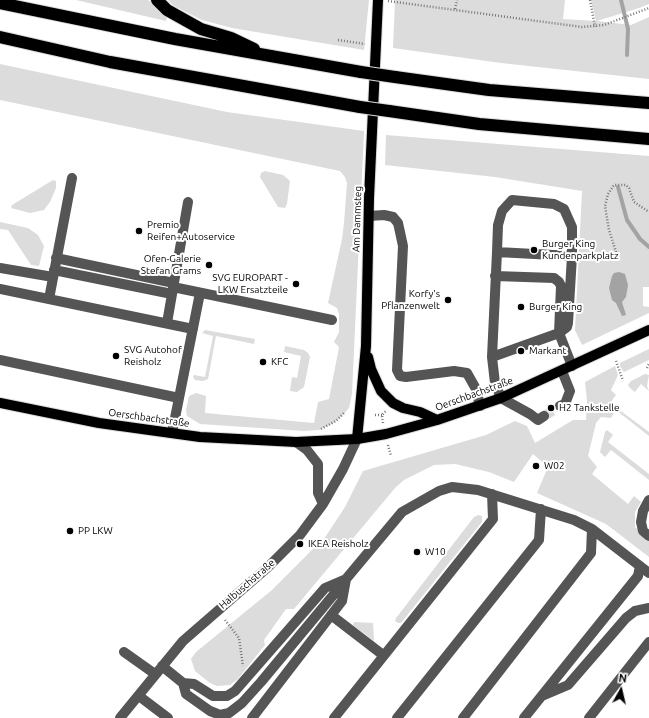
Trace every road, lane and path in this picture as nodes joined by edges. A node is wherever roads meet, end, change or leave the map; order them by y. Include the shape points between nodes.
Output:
1 (157, 0) edge
2 (382, 0) edge
3 (457, 0) edge
4 (590, 0) edge
5 (0, 3) edge
6 (649, 8) edge
7 (455, 9) junction
8 (595, 27) junction
9 (0, 37) edge
10 (338, 40) dead end
11 (376, 46) junction
12 (272, 57) junction
13 (649, 103) edge
14 (649, 139) edge
15 (72, 178) dead end
16 (188, 202) dead end
17 (649, 212) edge
18 (369, 216) junction
19 (497, 252) junction
20 (618, 255) dead end
21 (572, 256) junction
22 (56, 258) junction
23 (0, 268) edge
24 (54, 274) junction
25 (495, 276) junction
26 (173, 288) junction
27 (0, 289) edge
28 (200, 293) junction
29 (49, 299) junction
30 (332, 320) dead end
31 (166, 323) junction
32 (193, 329) junction
33 (649, 330) edge
34 (559, 333) junction
35 (366, 346) junction
36 (492, 357) junction
37 (0, 360) edge
38 (616, 361) dead end
39 (649, 364) edge
40 (572, 366) junction
41 (647, 368) dead end
42 (562, 371) junction
43 (624, 381) dead end
44 (179, 398) junction
45 (502, 398) junction
46 (0, 403) edge
47 (480, 406) junction
48 (560, 406) tunnel mouth
49 (388, 408) dead end
50 (345, 412) dead end
51 (375, 415) dead end
52 (382, 416) junction
53 (544, 416) tunnel mouth
54 (437, 420) junction
55 (383, 421) dead end
56 (316, 430) dead end
57 (172, 433) junction
58 (357, 438) junction
59 (296, 442) junction
60 (492, 494) junction
61 (649, 500) edge
62 (323, 504) junction
63 (541, 509) junction
64 (592, 529) junction
65 (649, 536) edge
66 (640, 566) junction
67 (649, 572) edge
68 (346, 579) junction
69 (649, 608) edge
70 (216, 611) junction
71 (331, 615) junction
72 (649, 642) edge
73 (124, 652) dead end
74 (383, 655) junction
75 (162, 666) junction
76 (155, 674) junction
77 (247, 676) junction
78 (184, 683) junction
79 (138, 696) junction
80 (540, 697) junction
81 (227, 716) edge
82 (124, 717) edge
83 (168, 718) edge
84 (252, 718) edge
85 (334, 718) edge
86 (396, 718) edge
87 (463, 718) edge
88 (524, 718) edge
89 (589, 718) edge

1 - 12 highway via 167,10 201,29 231,38
2 - 7 path
2 - 11 main road, Am Dammsteg
3 - 7 path
4 - 8 path
5 - 12 highway
6 - 8 path
7 - 8 path
9 - 14 highway, bridge via 118,64 360,107 479,124
10 - 11 path
11 - 18 main road, Am Dammsteg
12 - 13 highway, bridge via 489,90
15 - 22 street
16 - 26 street
17 - 20 path via 634,202 626,185 614,186 608,194 605,206 609,230
18 - 35 main road, Am Dammsteg
18 - 47 street via 393,217 398,223 403,246 397,370 400,376 454,371 467,373 476,389
19 - 21 street
19 - 21 street via 498,225 502,211 512,200 554,204 564,209 572,228
19 - 25 street
21 - 34 street via 568,323
22 - 24 street
22 - 26 street
23 - 24 street
24 - 26 street
24 - 29 street
25 - 34 street via 554,278 559,282
25 - 36 street
26 - 28 street
26 - 31 street
27 - 29 street
28 - 30 street
28 - 32 street
29 - 31 street
31 - 32 street
32 - 44 street
33 - 40 main road, Oerschbachstraße
34 - 36 street
34 - 40 street
35 - 54 main road via 371,369 381,391 392,403
35 - 58 main road, Am Dammsteg
36 - 45 street via 495,383
37 - 44 street
38 - 43 path
39 - 41 path
40 - 42 main road, Oerschbachstraße
42 - 45 main road, Oerschbachstraße
42 - 48 street via 570,391 565,404
44 - 57 street
45 - 47 main road, Oerschbachstraße
45 - 53 street via 538,420
46 - 57 main road, Oerschbachstraße via 99,423
47 - 54 main road, Oerschbachstraße
49 - 52 path
50 - 56 path via 328,426
51 - 52 path
52 - 55 path
54 - 58 main road, Oerschbachstraße via 386,434
57 - 59 main road, Oerschbachstraße via 238,440
58 - 59 main road, Oerschbachstraße
58 - 62 street, Halbuschstraße via 344,469
59 - 62 street via 307,450 318,464 318,493
60 - 63 street
60 - 68 street via 452,487 439,491 402,512
60 - 74 street via 493,519
61 - 65 street via 641,522 642,531
62 - 70 street, Halbuschstraße via 295,540 267,568
63 - 64 street
63 - 86 street via 539,540
64 - 66 street
64 - 87 street via 591,553
66 - 67 street
66 - 80 street via 638,576
68 - 71 street via 342,600
68 - 77 street via 325,588
68 - 81 street via 246,698
69 - 80 street via 635,611 626,618 568,685
70 - 75 street, Halbuschstraße via 183,641
70 - 77 path via 239,638 243,674
71 - 74 street
71 - 84 street
72 - 89 street
73 - 76 street
74 - 85 street
75 - 76 street, Halbuschstraße
75 - 78 street
76 - 79 street, Halbuschstraße
77 - 78 street via 235,691 221,698 194,684
78 - 81 street via 186,694 215,714
79 - 82 street, Halbuschstraße
79 - 83 street
80 - 88 street

